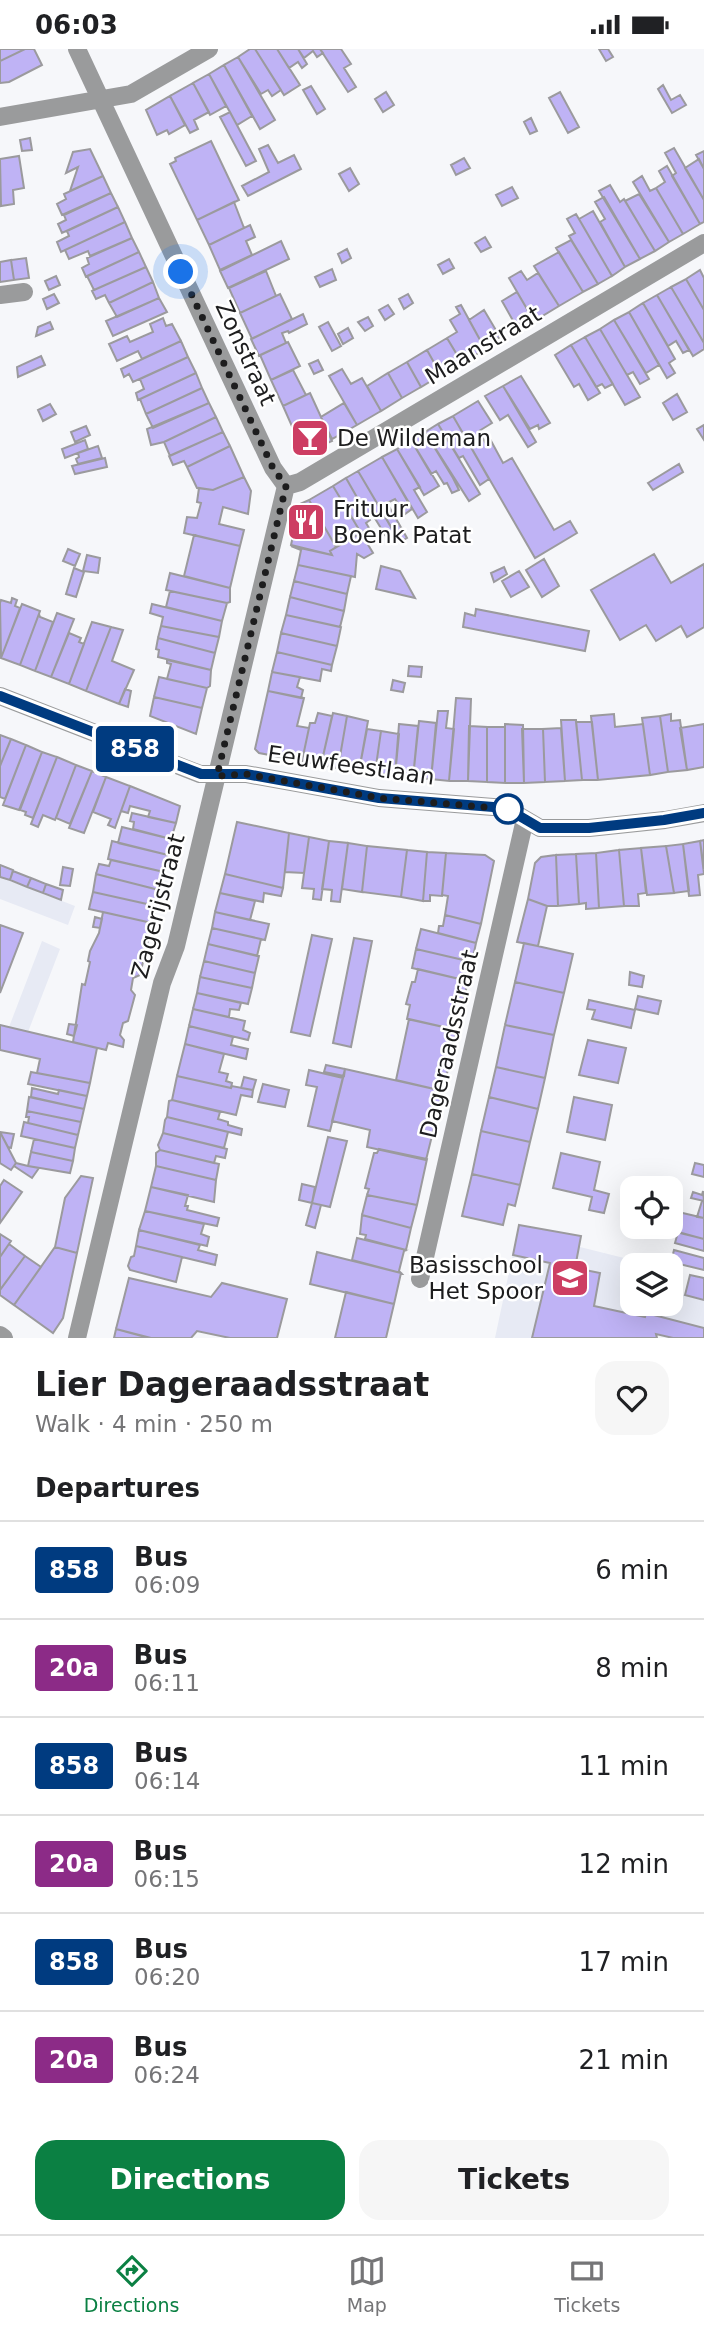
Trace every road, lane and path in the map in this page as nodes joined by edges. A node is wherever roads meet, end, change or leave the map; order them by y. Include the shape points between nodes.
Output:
1 (77, 49) edge
2 (209, 49) edge
3 (100, 100) junction
4 (0, 117) edge
5 (704, 243) edge
6 (24, 292) dead end
7 (0, 295) edge
8 (286, 486) junction
9 (0, 696) edge
10 (217, 776) junction
11 (704, 813) edge
12 (525, 819) junction
13 (420, 1279) dead end
14 (77, 1338) edge

1 - 3 street, Zonstraat
2 - 3 street via 131,95
3 - 4 street
3 - 8 street, Zonstraat via 273,468
5 - 8 street, Maanstraat via 300,482
6 - 7 street
8 - 10 street, Zagerijstraat
9 - 10 street, Eeuwfeestlaan via 201,774
10 - 12 street, Eeuwfeestlaan via 246,774 379,798 506,808
10 - 14 street, Zagerijstraat
11 - 12 street, Eeuwfeestlaan via 589,828 540,828
12 - 13 street, Dageraadsstraat

